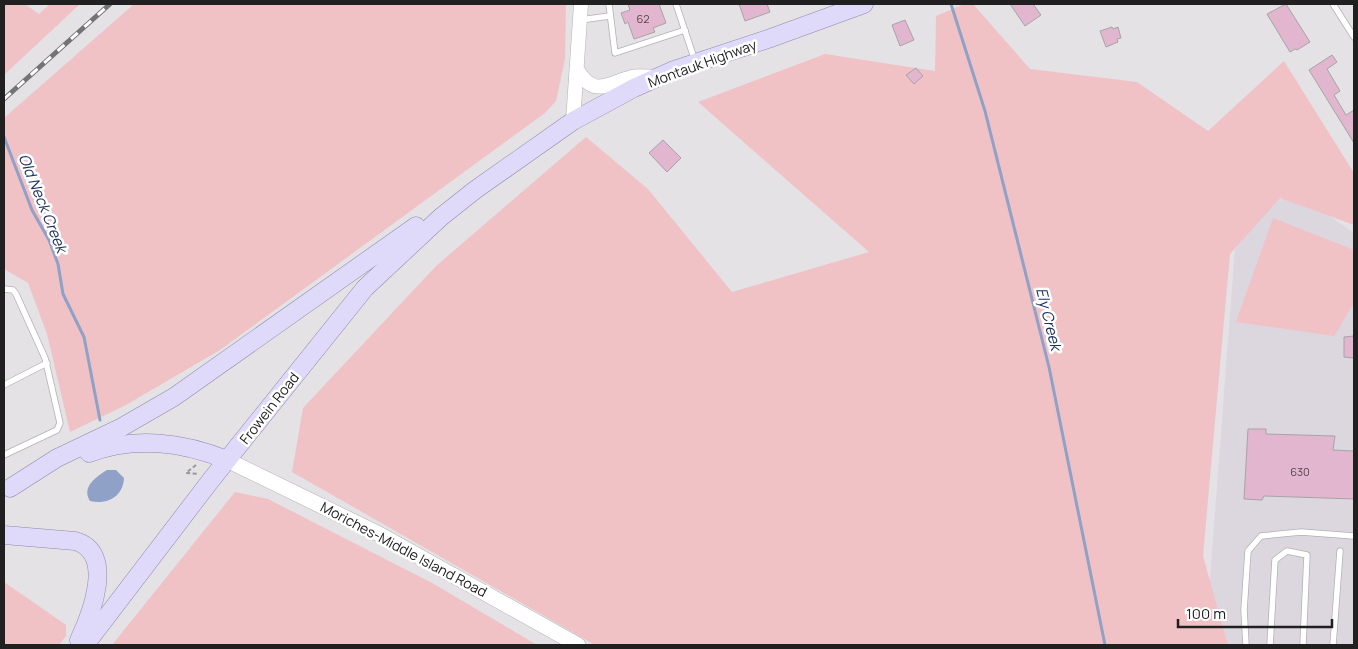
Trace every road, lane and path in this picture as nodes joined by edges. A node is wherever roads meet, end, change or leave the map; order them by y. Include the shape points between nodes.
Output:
1 (581, 4) edge
2 (609, 4) edge
3 (676, 4) edge
4 (864, 4) edge
5 (1333, 4) edge
6 (610, 16) junction
7 (580, 20) junction
8 (685, 30) junction
9 (1354, 37) edge
10 (696, 63) junction
11 (578, 70) junction
12 (657, 78) junction
13 (573, 121) junction
14 (475, 190) junction
15 (4, 289) edge
16 (47, 363) junction
17 (4, 385) edge
18 (4, 455) edge
19 (227, 460) junction
20 (196, 465) dead end
21 (199, 474) dead end
22 (7, 489) edge
23 (4, 535) edge
24 (1354, 536) edge
25 (1340, 551) dead end
26 (77, 645) edge
27 (84, 645) edge
28 (578, 645) edge
29 (1246, 645) edge
30 (1270, 645) edge
31 (1303, 645) edge
32 (1333, 645) edge

1 - 7 street
2 - 6 lane
3 - 8 lane
4 - 10 main road, Montauk Highway
5 - 9 lane
6 - 7 lane
6 - 8 lane via 615,53
7 - 11 street
8 - 10 lane
10 - 12 main road, Montauk Highway
11 - 12 street via 592,86 615,84 634,76
11 - 13 street
12 - 13 main road, Montauk Highway
13 - 14 main road, Montauk Highway
14 - 19 main road, Frowein Road via 424,232 365,288
14 - 22 main road via 413,228 174,397 122,427 57,458
15 - 16 lane via 13,290 16,294
16 - 17 lane
16 - 18 lane via 59,427
19 - 22 main road via 172,445 126,443 84,455
19 - 27 main road, Frowein Road
19 - 28 main road, Moriches-Middle Island Road via 379,534
20 - 21 path via 186,473
23 - 26 main road via 68,540 84,544 92,552 97,570 94,602
24 - 29 lane via 1301,532 1261,536 1248,551 1244,610
25 - 32 lane
30 - 31 lane via 1275,560 1287,551 1307,555

